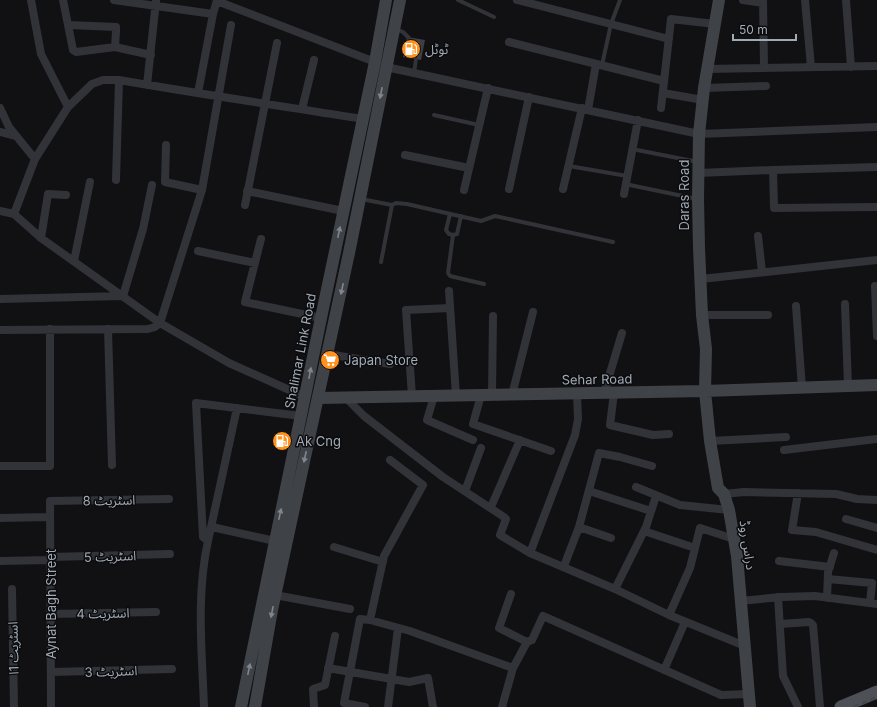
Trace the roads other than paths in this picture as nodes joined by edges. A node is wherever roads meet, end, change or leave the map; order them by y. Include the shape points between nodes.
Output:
1 (31, 0) edge
2 (63, 0) edge
3 (114, 0) edge
4 (217, 0) edge
5 (386, 0) edge
6 (400, 0) edge
7 (458, 0) edge
8 (517, 0) edge
9 (620, 0) edge
10 (719, 0) edge
11 (743, 0) edge
12 (805, 0) edge
13 (846, 0) edge
14 (156, 2) edge
15 (763, 2) edge
16 (213, 14) junction
17 (494, 17) dead end
18 (611, 24) junction
19 (715, 24) junction
20 (69, 25) junction
21 (231, 25) dead end
22 (394, 28) junction
23 (409, 38) dead end
24 (669, 39) junction
25 (276, 42) dead end
26 (509, 42) dead end
27 (115, 47) junction
28 (151, 55) junction
29 (416, 59) dead end
30 (314, 60) dead end
31 (381, 64) junction
32 (599, 64) junction
33 (877, 66) edge
34 (851, 67) junction
35 (764, 68) junction
36 (811, 68) junction
37 (707, 69) junction
38 (414, 73) junction
39 (119, 80) junction
40 (664, 81) junction
41 (147, 85) junction
42 (766, 86) dead end
43 (488, 88) junction
44 (704, 88) junction
45 (198, 93) junction
46 (663, 93) junction
47 (218, 97) junction
48 (529, 97) junction
49 (703, 100) junction
50 (264, 103) junction
51 (68, 107) junction
52 (0, 108) edge
53 (661, 108) dead end
54 (302, 109) junction
55 (585, 109) junction
56 (434, 115) dead end
57 (363, 119) junction
58 (638, 120) junction
59 (479, 125) junction
60 (877, 127) edge
61 (0, 132) edge
62 (699, 134) junction
63 (16, 136) junction
64 (166, 146) dead end
65 (632, 150) junction
66 (405, 155) dead end
67 (35, 159) junction
68 (569, 166) junction
69 (698, 167) junction
70 (877, 167) edge
71 (469, 168) junction
72 (773, 170) junction
73 (116, 180) dead end
74 (626, 180) junction
75 (90, 182) dead end
76 (152, 185) dead end
77 (509, 189) dead end
78 (563, 189) dead end
79 (202, 190) junction
80 (464, 190) dead end
81 (247, 191) junction
82 (624, 194) dead end
83 (66, 195) dead end
84 (361, 198) junction
85 (698, 199) junction
86 (244, 205) dead end
87 (392, 205) junction
88 (877, 207) edge
89 (0, 211) edge
90 (343, 211) junction
91 (14, 214) junction
92 (450, 214) junction
93 (461, 216) junction
94 (453, 235) junction
95 (758, 236) dead end
96 (41, 238) junction
97 (261, 239) dead end
98 (613, 242) dead end
99 (335, 250) junction
100 (198, 251) dead end
101 (349, 253) junction
102 (877, 260) edge
103 (74, 261) junction
104 (381, 262) dead end
105 (255, 263) junction
106 (762, 272) junction
107 (701, 279) junction
108 (484, 284) dead end
109 (876, 286) dead end
110 (449, 291) dead end
111 (123, 296) junction
112 (0, 299) edge
113 (845, 304) dead end
114 (796, 306) dead end
115 (450, 308) junction
116 (533, 312) dead end
117 (702, 315) junction
118 (768, 315) dead end
119 (493, 316) dead end
120 (321, 318) junction
121 (160, 323) junction
122 (50, 329) junction
123 (108, 329) junction
124 (0, 330) edge
125 (622, 333) dead end
126 (877, 336) edge
127 (328, 354) junction
128 (390, 364) dead end
129 (877, 385) edge
130 (848, 386) junction
131 (802, 388) junction
132 (705, 391) junction
133 (609, 393) junction
134 (578, 394) junction
135 (486, 395) junction
136 (512, 395) junction
137 (412, 396) junction
138 (434, 396) junction
139 (456, 396) junction
140 (305, 397) junction
141 (318, 398) junction
142 (346, 398) junction
143 (237, 408) junction
144 (301, 416) junction
145 (669, 434) dead end
146 (786, 437) dead end
147 (877, 439) edge
148 (473, 440) dead end
149 (520, 440) junction
150 (710, 441) junction
151 (481, 448) dead end
152 (784, 450) dead end
153 (551, 451) dead end
154 (390, 460) dead end
155 (112, 465) dead end
156 (0, 466) edge
157 (652, 466) dead end
158 (636, 487) dead end
159 (465, 491) junction
160 (589, 491) junction
161 (724, 494) junction
162 (798, 494) junction
163 (656, 496) junction
164 (169, 499) dead end
165 (877, 500) edge
166 (50, 501) joint
167 (491, 507) junction
168 (729, 510) junction
169 (651, 511) junction
170 (50, 517) junction
171 (0, 518) edge
172 (846, 519) dead end
173 (579, 527) junction
174 (212, 528) junction
175 (877, 528) edge
176 (644, 531) junction
177 (611, 538) dead end
178 (734, 539) junction
179 (208, 541) junction
180 (275, 541) junction
181 (334, 547) dead end
182 (695, 548) junction
183 (877, 550) edge
184 (530, 553) junction
185 (834, 553) dead end
186 (170, 554) dead end
187 (50, 559) junction
188 (0, 561) edge
189 (779, 561) dead end
190 (383, 562) junction
191 (276, 564) junction
192 (564, 566) junction
193 (830, 567) junction
194 (828, 579) junction
195 (12, 589) dead end
196 (615, 589) junction
197 (511, 594) dead end
198 (275, 595) junction
199 (778, 597) junction
200 (827, 598) junction
201 (740, 601) junction
202 (873, 604) edge
203 (350, 609) dead end
204 (156, 612) dead end
205 (50, 614) junction
206 (669, 615) junction
207 (370, 620) junction
208 (685, 622) junction
209 (780, 624) junction
210 (398, 628) junction
211 (335, 636) dead end
212 (526, 642) junction
213 (745, 646) junction
214 (328, 668) junction
215 (513, 668) junction
216 (172, 669) dead end
217 (664, 670) junction
218 (350, 671) junction
219 (51, 672) junction
220 (392, 679) junction
221 (877, 692) edge
222 (749, 694) junction
223 (14, 707) edge
224 (51, 707) edge
225 (204, 707) edge
226 (241, 707) edge
227 (255, 707) edge
228 (314, 707) edge
229 (365, 707) edge
230 (388, 707) edge
231 (433, 707) edge
232 (502, 707) edge
233 (750, 707) edge
234 (798, 707) edge
235 (820, 707) edge
236 (841, 707) edge

1 - 51 street via 41,54
2 - 20 street
3 - 14 street
4 - 16 street
4 - 31 street
5 - 31 main road, Shalimar Link Road
6 - 22 main road, Shalimar Link Road
7 - 17 lane
8 - 18 street
9 - 18 lane
10 - 19 main road, Daras Road
11 - 15 street
12 - 36 street
13 - 34 street
14 - 16 street
14 - 28 street
15 - 35 street
16 - 45 street
18 - 24 street
18 - 32 lane
19 - 24 street via 672,19
19 - 37 main road, Daras Road
20 - 27 street via 116,27
20 - 27 street via 76,52
21 - 47 street
22 - 23 lane
22 - 31 main road, Shalimar Link Road
24 - 40 street
25 - 50 street
26 - 32 street
27 - 28 street
28 - 41 street
29 - 38 lane
30 - 54 street
31 - 38 street
31 - 57 main road, Shalimar Link Road
31 -> 84 main road, Shalimar Link Road
32 - 40 street
32 - 55 street
33 - 34 street
34 - 36 street
35 - 36 street
35 - 37 street
37 - 44 main road, Daras Road
38 - 43 street
39 - 41 street
39 - 51 street via 103,80 92,84
39 - 73 street
40 - 46 street
41 - 45 street
42 - 44 street
43 - 48 street
43 - 59 street
44 - 49 main road, Daras Road
45 - 47 street
46 - 49 street
46 - 53 street
47 - 50 street
47 - 79 street
48 - 55 street
48 - 77 street
49 - 62 main road, Daras Road
50 - 54 street
50 - 81 street
51 - 67 street
52 - 63 street
54 - 57 street
55 - 58 street
55 - 68 street
56 - 59 lane
57 - 90 main road, Shalimar Link Road
58 - 62 street
58 - 65 street
59 - 71 street
60 - 62 street
61 - 63 street
62 - 69 main road, Daras Road
63 - 67 street
64 - 79 street via 165,182
65 - 69 lane
65 - 74 street
66 - 71 street
67 - 91 street
68 - 74 lane
68 - 78 street
69 - 72 street
69 - 85 main road, Daras Road
70 - 72 street
71 - 80 street
72 - 88 street via 774,208
74 - 82 street
74 - 85 lane
75 - 103 street
76 - 111 street via 143,228
79 - 121 street
81 - 86 street
81 - 90 street
83 - 96 street via 48,194
84 - 87 lane
84 - 101 main road, Shalimar Link Road
85 - 107 main road, Daras Road
87 - 92 lane via 407,204
87 - 104 lane
89 - 91 street
99 -> 90 main road, Shalimar Link Road
91 - 96 street
92 - 93 lane
92 - 94 lane via 446,230
93 - 94 lane via 457,234
93 - 98 lane via 481,221 495,216
94 - 108 lane via 448,273 450,276
95 - 106 street
96 - 103 street
97 - 105 street
99 - 101 main road
99 - 120 main road, Shalimar Link Road
100 - 105 street
101 -> 127 main road, Shalimar Link Road
102 - 106 street
103 - 111 street
105 - 120 street via 245,302
106 - 107 street
107 - 117 main road, Daras Road
109 - 126 street
110 - 115 street
111 - 112 street
111 - 121 street
113 - 130 street
114 - 131 street
115 - 137 street via 406,310
115 - 139 street
116 - 136 street
117 - 118 street
117 - 132 main road, Daras Road via 706,349
119 - 135 street
140 -> 120 main road, Shalimar Link Road
121 - 123 street via 148,329
121 - 140 street via 229,363
122 - 123 street
122 - 124 street
122 - 156 street via 50,466
123 - 155 street
125 - 133 street
127 - 128 street
127 - 141 main road, Shalimar Link Road
129 - 130 main road, Sehar Road
130 - 131 main road, Sehar Road
131 - 132 main road, Sehar Road
132 - 133 main road, Sehar Road
132 - 150 main road, دراس روڈ
133 - 134 main road, Sehar Road
133 - 145 street via 610,425 653,435
134 - 136 main road, Sehar Road
134 - 184 street via 578,418 574,435
135 - 136 main road, Sehar Road
135 - 139 main road, Sehar Road
135 - 149 street via 473,424
137 - 138 main road, Sehar Road
137 - 142 main road, Sehar Road
138 - 139 main road, Sehar Road
138 - 148 street via 427,420
140 - 144 main road, Shalimar Link Road
141 - 142 main road, Sehar Road
141 -> 191 main road, Shalimar Link Road
142 - 159 street via 364,416
143 - 144 street
143 - 174 street
143 - 179 street via 196,403 203,537
180 -> 144 main road, Shalimar Link Road
146 - 150 street
147 - 152 street
149 - 153 street
149 - 167 street
150 - 161 main road, دراس روڈ via 718,488
151 - 159 street
154 - 190 street via 423,485
157 - 160 street via 599,453
158 - 163 street
159 - 167 street
160 - 169 street
160 - 173 street
161 - 162 street
161 - 168 main road, دراس روڈ
162 - 165 street via 836,494
162 - 183 street via 792,530 816,532
163 - 168 street via 680,505
163 - 169 street
164 - 166 street, اسٹریٹ 8
166 - 170 street, Aynat Bagh Street
167 - 184 street via 506,519 500,535
168 - 178 main road, دراس روڈ
169 - 176 street
170 - 171 street
170 - 187 street, Aynat Bagh Street
172 - 175 street
173 - 177 street
173 - 192 street
174 - 179 street
174 - 180 street
176 - 182 street
176 - 196 street
178 - 182 street via 700,528
178 - 201 main road, دراس روڈ
179 - 225 street via 204,559 200,614
180 - 191 main road, Shalimar Link Road
181 - 190 street
182 - 206 street via 690,568
184 - 192 street
185 - 193 street
186 - 187 street, اسٹریٹ 5
187 - 188 street, اسٹریٹ 5
187 - 205 street, Aynat Bagh Street
189 - 193 street
190 - 207 street
191 - 198 main road, Shalimar Link Road
226 -> 191 main road, Shalimar Link Road
192 - 196 street
193 - 194 street
194 - 200 street
194 - 202 street via 872,583
195 - 223 street, اسٹریٹ 1ا
196 - 206 street
197 - 212 street via 500,628
198 - 203 street
198 -> 227 main road, Shalimar Link Road
199 - 200 street
199 - 201 street
199 - 209 street
200 - 202 street
201 - 213 main road, دراس روڈ
204 - 205 street, اسٹریٹ 4
205 - 219 street, Aynat Bagh Street
206 - 208 street
207 - 210 street
207 - 218 street via 360,619
208 - 213 street
208 - 217 street
209 - 234 street via 783,676
209 - 235 street via 808,622 813,625
210 - 215 street
210 - 220 street
211 - 214 street
212 - 215 street
212 - 217 street via 532,640 543,616
213 - 222 main road, دراس روڈ
214 - 218 street
214 - 228 street via 325,685 313,689
215 - 232 street
216 - 219 street, اسٹریٹ 3
217 - 222 street via 721,695
218 - 220 street
218 - 229 street via 344,703
219 - 224 street, Aynat Bagh Street
220 - 230 street
220 - 231 street via 409,682 428,678
221 - 236 main road
222 - 233 main road, دراس روڈ

